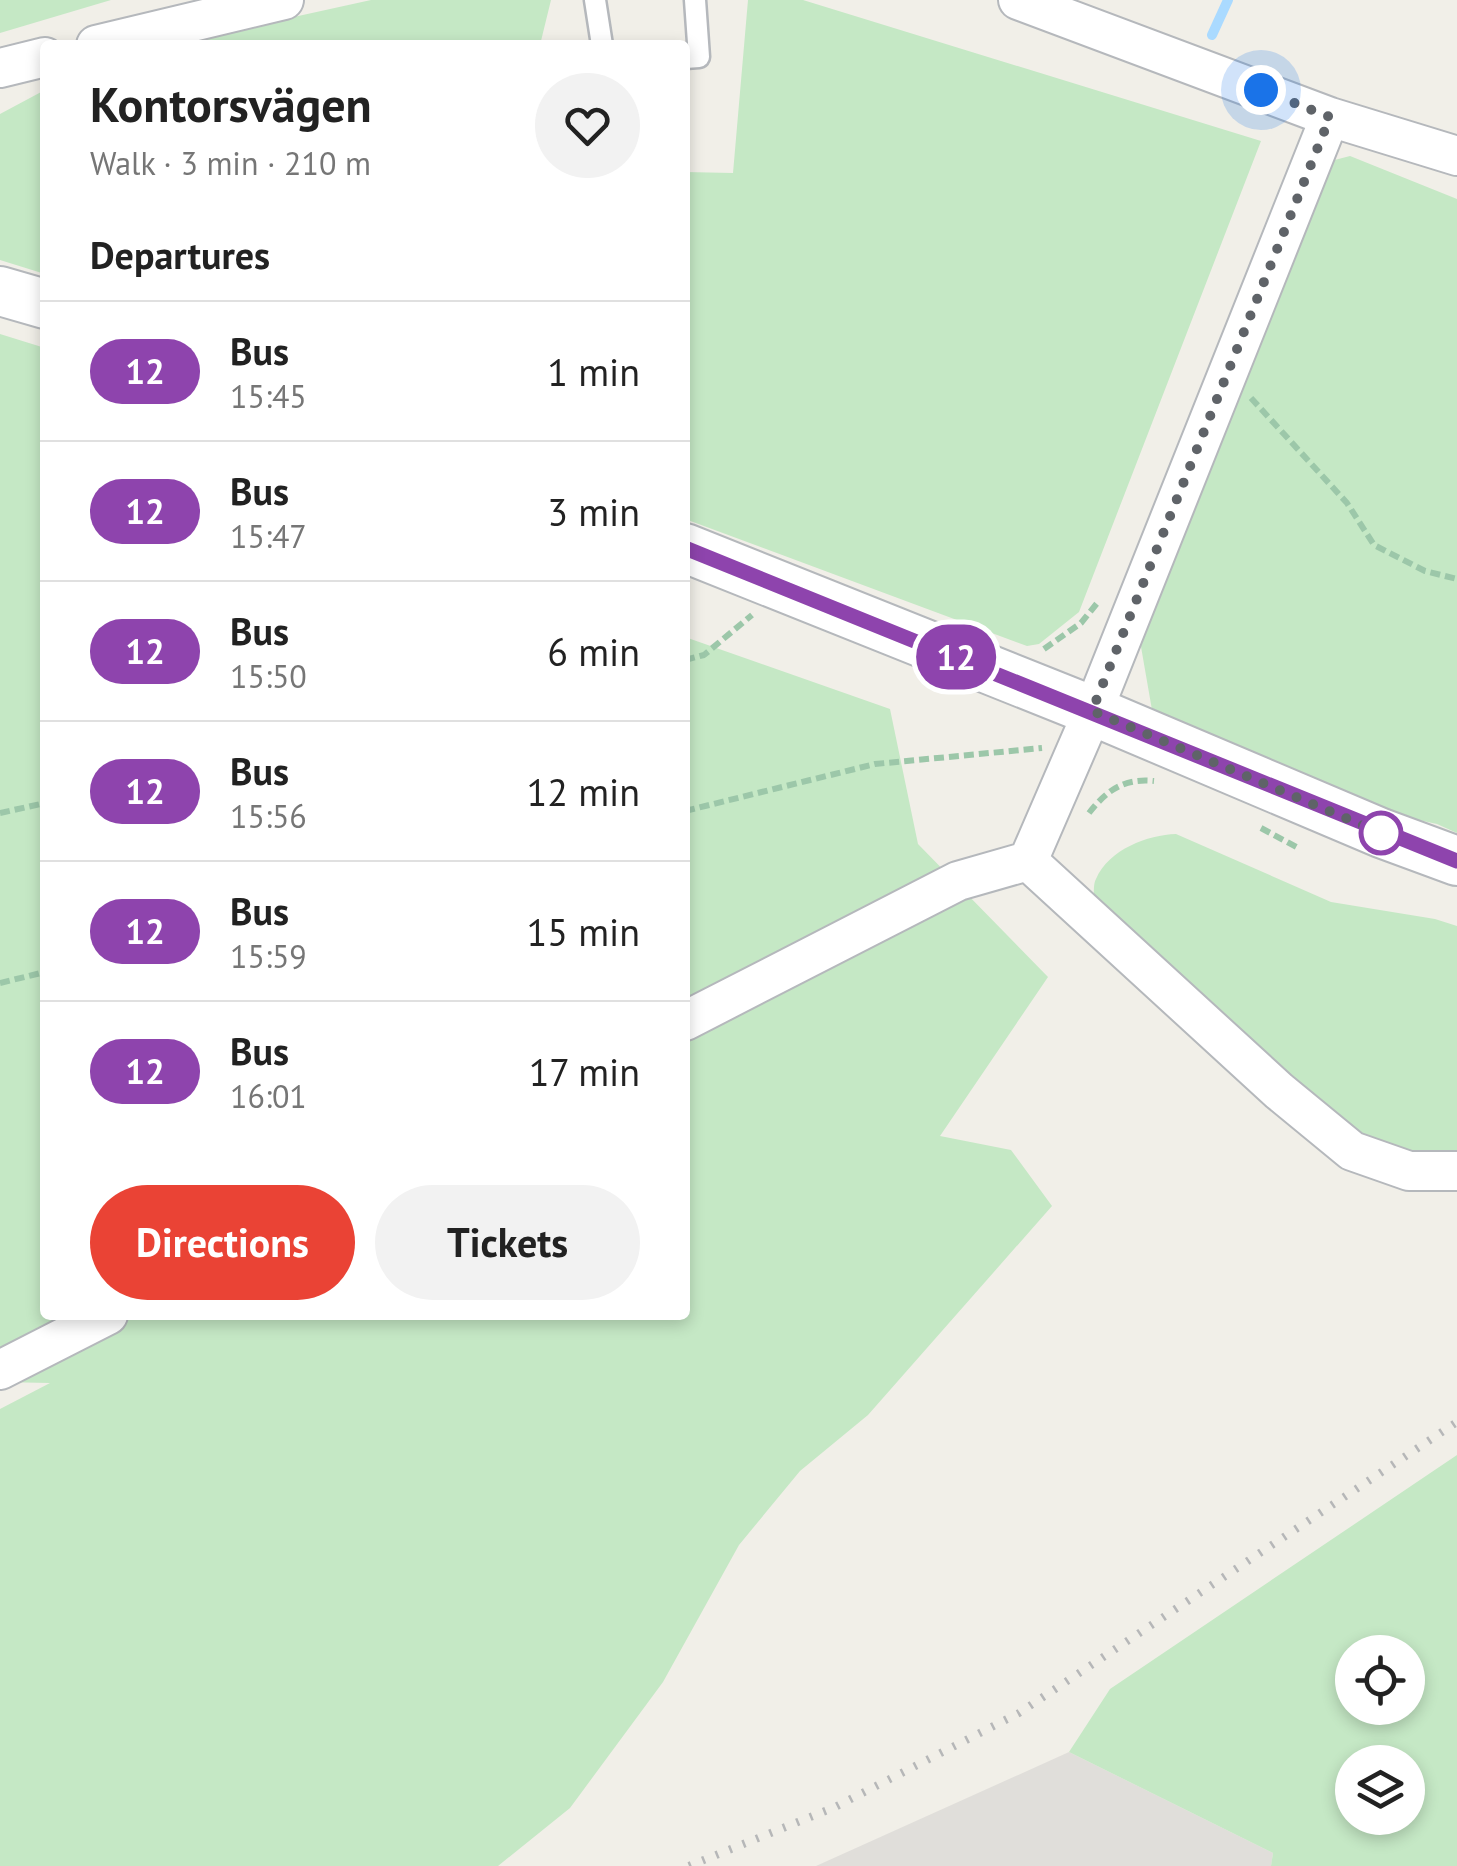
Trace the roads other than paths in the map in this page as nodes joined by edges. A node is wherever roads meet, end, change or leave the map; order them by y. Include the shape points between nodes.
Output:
1 (284, 0) edge
2 (595, 0) edge
3 (695, 0) edge
4 (1018, 0) edge
5 (1054, 6) edge
6 (117, 40) edge
7 (601, 40) edge
8 (40, 58) edge
9 (690, 58) edge
10 (0, 68) edge
11 (1330, 117) junction
12 (1457, 156) edge
13 (0, 292) edge
14 (40, 303) edge
15 (690, 550) edge
16 (1085, 728) junction
17 (1028, 861) junction
18 (1457, 861) edge
19 (690, 1017) edge
20 (1457, 1171) edge
21 (98, 1320) edge
22 (0, 1370) edge

1 - 6 street
2 - 7 lane
3 - 9 lane via 699,57
4 - 5 street
5 - 11 street
8 - 10 street
11 - 12 street
11 - 16 street
13 - 14 street
15 - 16 street
16 - 17 street
16 - 18 street
17 - 19 street via 958,881
17 - 20 street via 1331,1136 1390,1168
21 - 22 street

